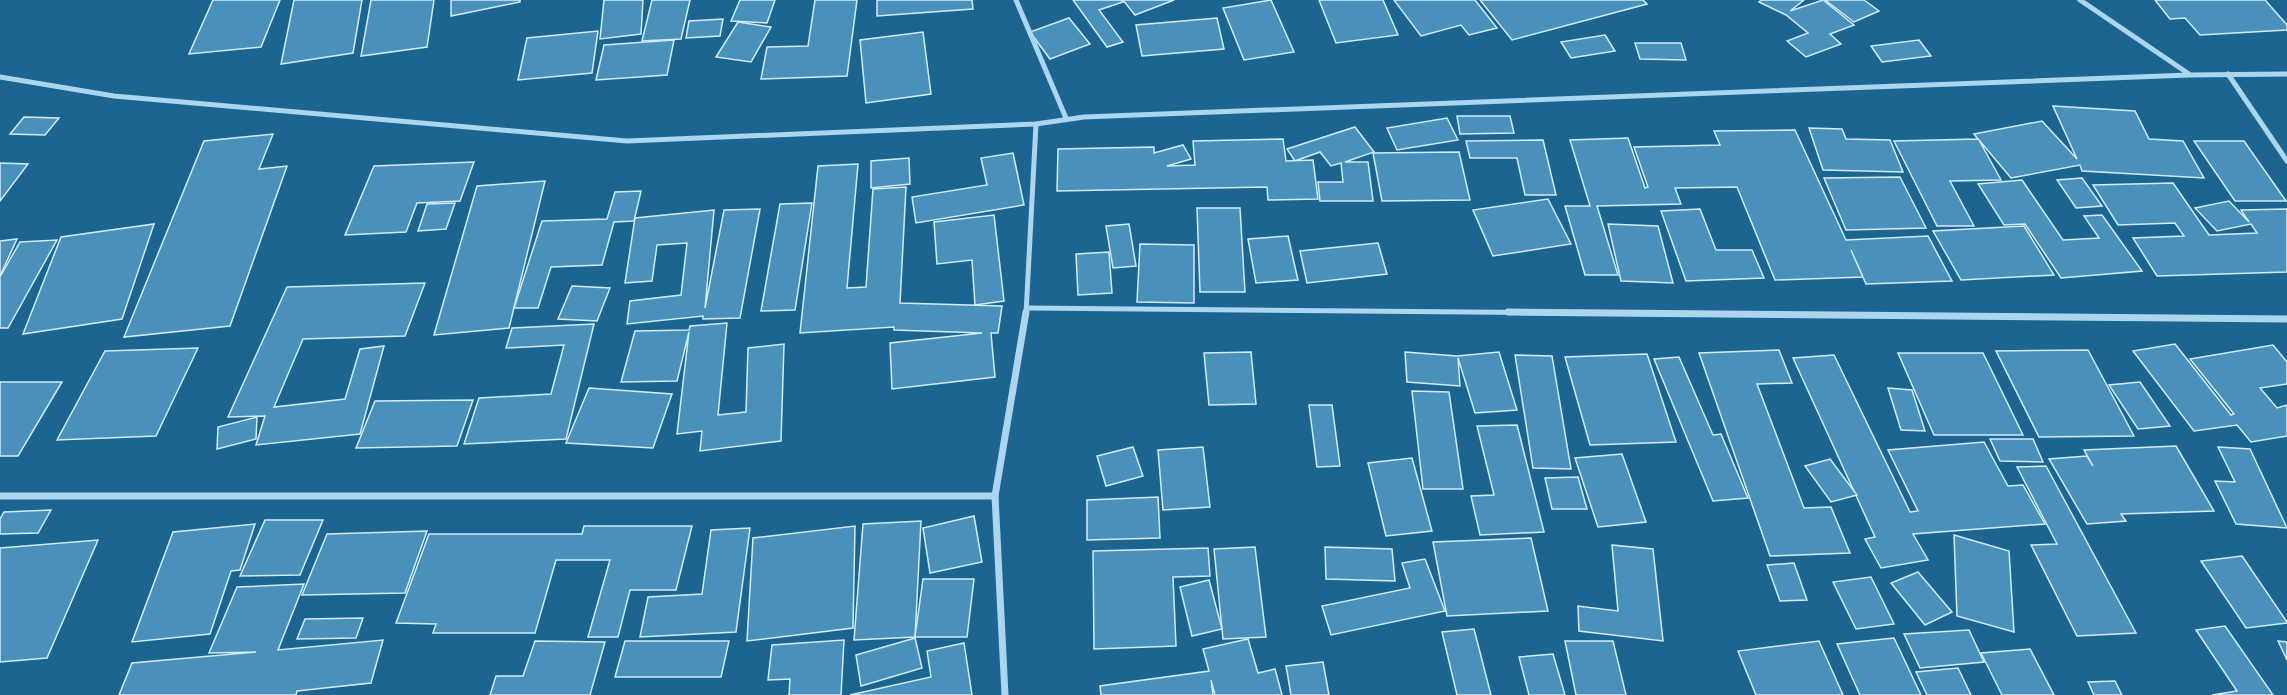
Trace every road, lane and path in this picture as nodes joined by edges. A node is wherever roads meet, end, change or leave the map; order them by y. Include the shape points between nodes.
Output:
1 (1016, 0) edge
2 (2080, 0) edge
3 (2228, 74) junction
4 (2287, 74) edge
5 (2189, 75) junction
6 (0, 77) edge
7 (1066, 118) junction
8 (1036, 123) junction
9 (2287, 161) edge
10 (1027, 308) junction
11 (2287, 319) edge
12 (0, 496) edge
13 (995, 496) junction
14 (1005, 695) edge

1 - 7 street
2 - 5 street
3 - 4 street
3 - 5 street
3 - 9 street
5 - 7 street
6 - 8 street via 114,96 627,141
7 - 8 street
8 - 10 street
10 - 11 street
10 - 13 street
12 - 13 street
13 - 14 street

